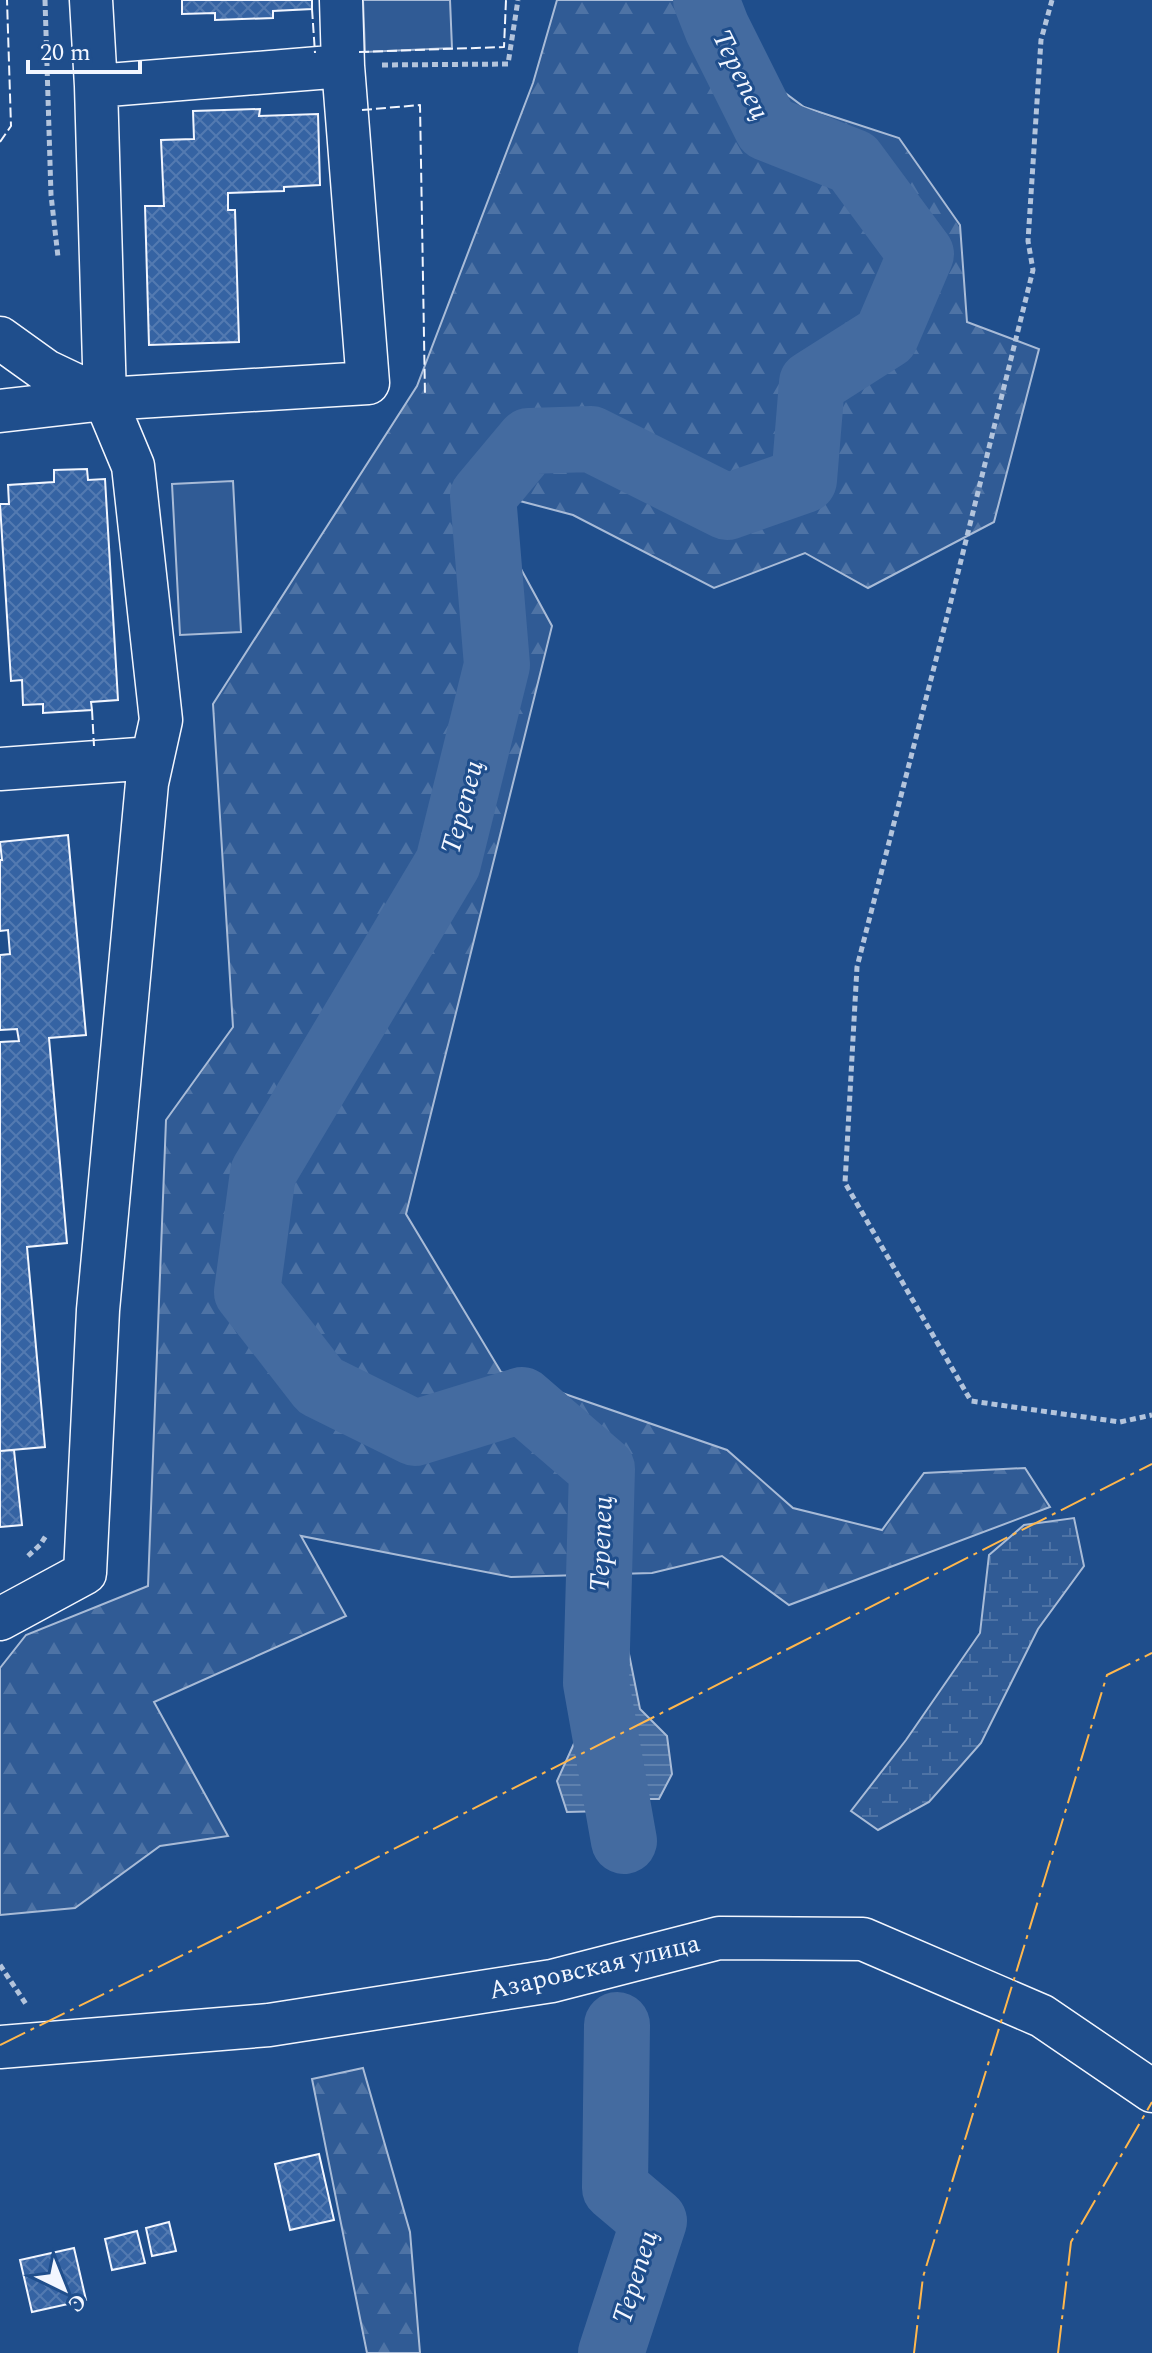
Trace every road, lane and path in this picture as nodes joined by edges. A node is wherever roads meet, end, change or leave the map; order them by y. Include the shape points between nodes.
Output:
1 (45, 0) edge
2 (91, 0) edge
3 (341, 0) edge
4 (518, 0) edge
5 (1052, 0) edge
6 (343, 66) junction
7 (96, 86) junction
8 (58, 259) dead end
9 (0, 338) edge
10 (105, 399) junction
11 (0, 411) edge
12 (152, 758) junction
13 (0, 769) edge
14 (1152, 1415) edge
15 (48, 1532) dead end
16 (23, 1560) dead end
17 (0, 1619) edge
18 (0, 2047) edge
19 (1152, 2091) edge

1 - 8 path
2 - 7 street
3 - 6 street
4 - 6 path via 508,64
5 - 14 path via 1041,40 1028,241 1033,270 857,967 845,1183 971,1401 1120,1422
6 - 7 street
6 - 10 street via 368,383
7 - 10 street
9 - 10 street via 46,371
10 - 11 street
10 - 12 street via 133,466 161,720
12 - 13 street
12 - 17 street via 98,1310 85,1573
15 - 16 path
18 - 19 street, Азаровская улица via 269,2025 552,1981 719,1938 863,1939 1042,2016

